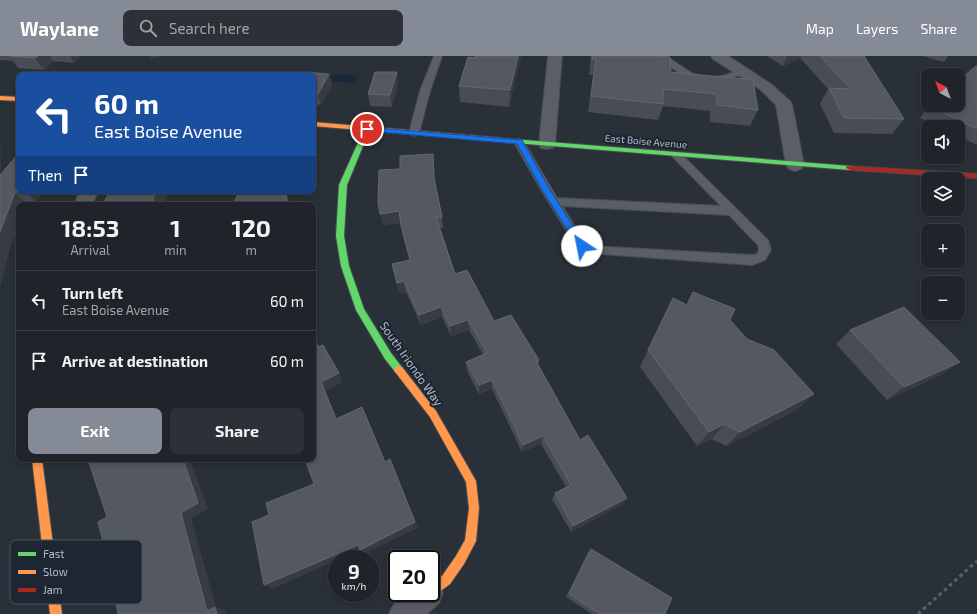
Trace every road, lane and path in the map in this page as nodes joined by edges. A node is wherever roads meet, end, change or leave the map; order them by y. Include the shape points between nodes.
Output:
1 (438, 56) edge
2 (555, 56) edge
3 (660, 56) edge
4 (718, 56) edge
5 (743, 72) junction
6 (0, 98) edge
7 (16, 99) edge
8 (316, 124) edge
9 (367, 129) junction
10 (414, 133) junction
11 (519, 142) junction
12 (548, 144) junction
13 (676, 155) junction
14 (795, 165) junction
15 (977, 176) edge
16 (554, 202) junction
17 (733, 211) junction
18 (37, 462) edge
19 (47, 540) edge
20 (977, 561) edge
21 (440, 584) edge
22 (418, 602) edge
23 (55, 604) edge
24 (56, 614) edge
25 (404, 614) edge
26 (918, 614) edge

1 - 10 lane
2 - 12 street
3 - 5 lane via 687,75 708,82 727,79
4 - 5 street
5 - 14 street via 766,87 784,104
6 - 7 street
8 - 9 street, East Boise Avenue
9 - 10 street, East Boise Avenue
9 - 21 street, South Iriondo Way via 343,185 340,236 345,266 360,310 388,356 433,414 471,480 474,508 470,541 460,560
10 - 11 street, East Boise Avenue
11 - 12 street, East Boise Avenue
11 - 16 lane
12 - 13 street, East Boise Avenue
13 - 14 street, East Boise Avenue
13 - 17 lane
14 - 15 street, East Boise Avenue
16 - 17 lane
16 - 17 lane via 577,240 591,250 752,260 760,257 765,250 764,243
18 - 19 street
20 - 26 path
22 - 25 street
23 - 24 street

